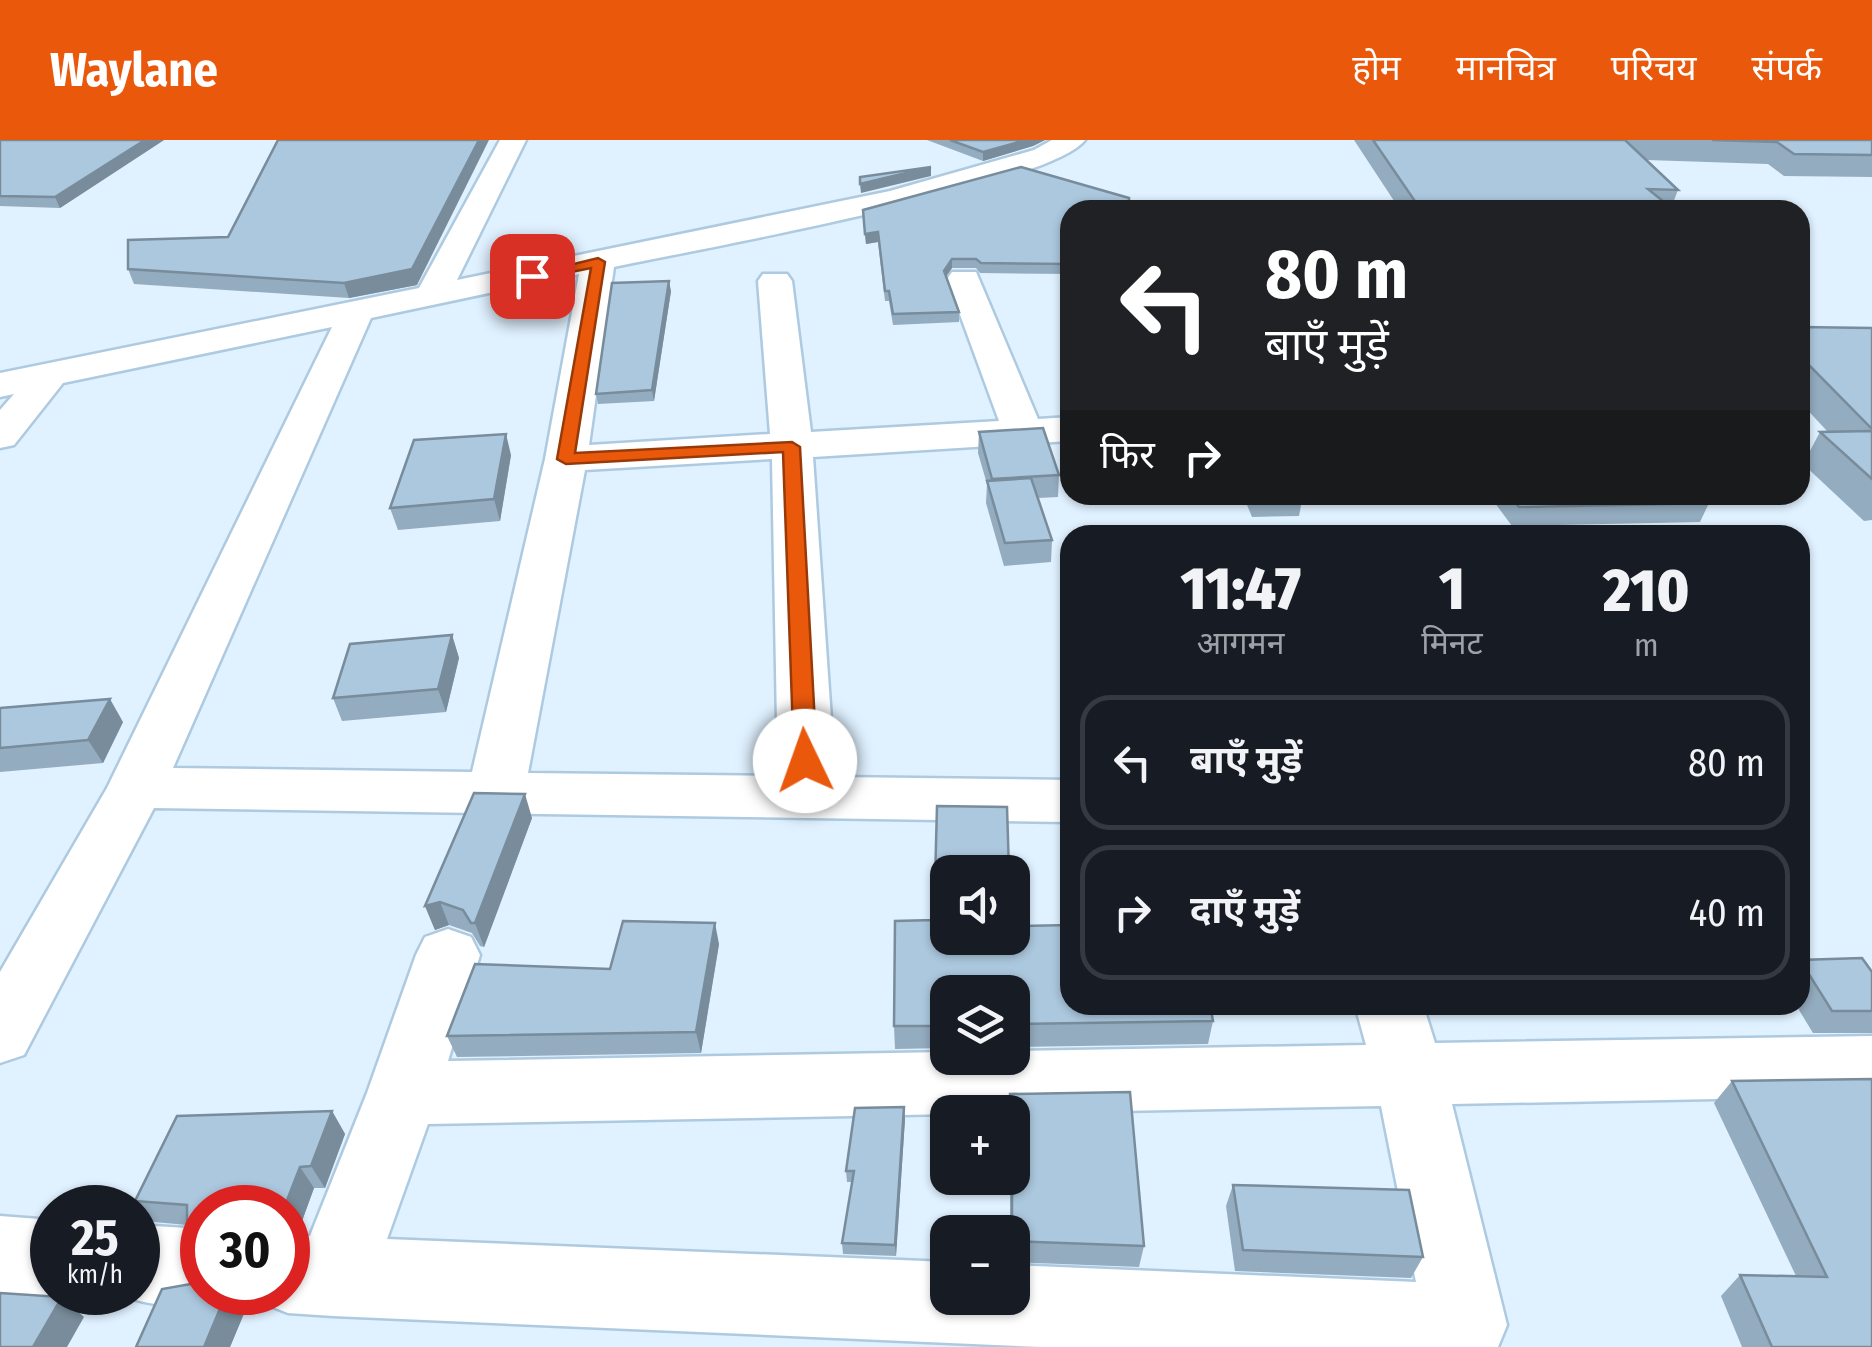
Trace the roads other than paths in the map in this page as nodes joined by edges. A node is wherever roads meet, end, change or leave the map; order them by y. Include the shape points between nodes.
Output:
1 (513, 140) edge
2 (1072, 140) edge
3 (598, 262) junction
4 (964, 279) dead end
5 (774, 281) dead end
6 (431, 297) junction
7 (356, 313) junction
8 (50, 376) junction
9 (0, 385) edge
10 (1060, 429) edge
11 (1023, 431) junction
12 (0, 436) edge
13 (792, 447) junction
14 (566, 459) junction
15 (136, 788) junction
16 (496, 792) junction
17 (807, 795) junction
18 (1060, 801) edge
19 (448, 955) dead end
20 (0, 1034) edge
21 (1399, 1039) edge
22 (1872, 1066) edge
23 (403, 1093) junction
24 (0, 1254) edge
25 (30, 1256) edge
26 (310, 1276) edge

1 - 6 street
2 - 3 street via 1044,156 895,198
3 - 6 street
3 - 14 street
4 - 11 street
5 - 13 street
6 - 7 street
7 - 8 street
7 - 15 street
8 - 9 street
8 - 12 street
10 - 11 street
11 - 13 street
13 - 14 street
13 - 17 street
14 - 16 street
15 - 16 street
15 - 20 street
16 - 17 street
17 - 18 street
19 - 23 street
21 - 22 street
21 - 23 street
21 - 26 street via 1466,1325
23 - 26 street
24 - 25 street

